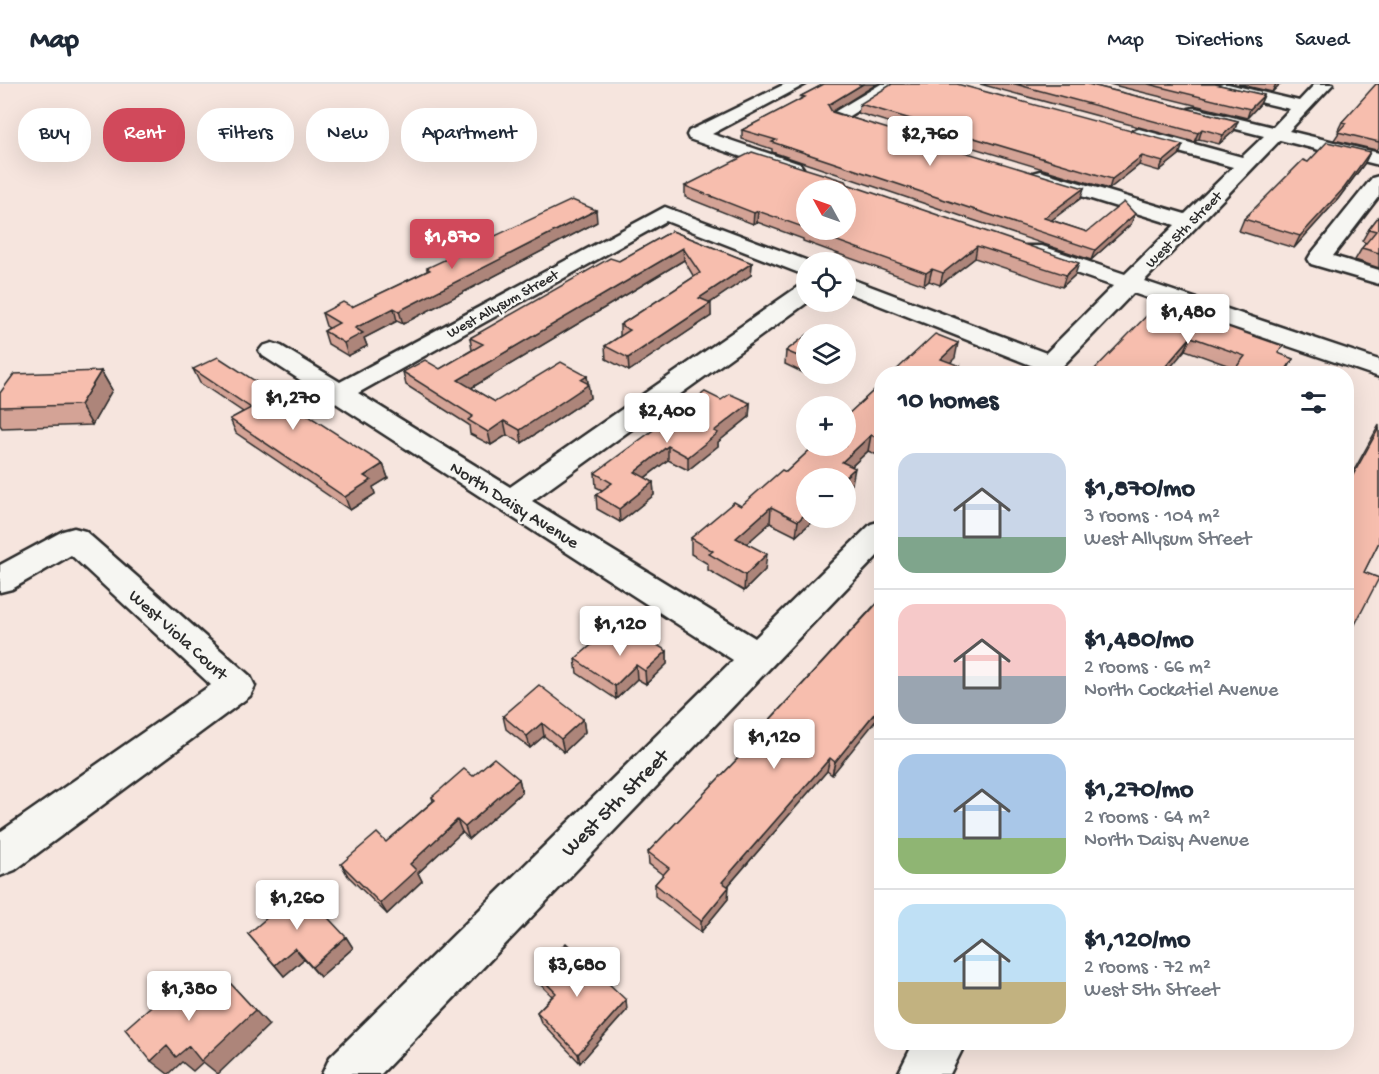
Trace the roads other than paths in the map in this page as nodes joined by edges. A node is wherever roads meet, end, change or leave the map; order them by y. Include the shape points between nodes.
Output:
1 (798, 84) edge
2 (893, 84) edge
3 (1207, 84) edge
4 (1325, 84) edge
5 (1303, 107) junction
6 (1179, 109) edge
7 (860, 122) edge
8 (1123, 130) edge
9 (1278, 134) junction
10 (1379, 159) edge
11 (1248, 165) junction
12 (1019, 170) edge
13 (807, 173) edge
14 (1379, 183) edge
15 (1189, 222) junction
16 (1018, 245) edge
17 (796, 265) edge
18 (1379, 277) edge
19 (1130, 283) junction
20 (856, 288) edge
21 (796, 299) edge
22 (272, 351) dead end
23 (1040, 366) edge
24 (1047, 366) edge
25 (1351, 366) edge
26 (339, 393) junction
27 (511, 501) junction
28 (874, 540) edge
29 (0, 580) edge
30 (757, 657) junction
31 (0, 856) edge
32 (937, 1050) edge
33 (347, 1074) edge
34 (923, 1074) edge

1 - 13 street via 696,135
2 - 7 street via 838,115
3 - 5 street
4 - 5 street, West 5th Street
5 - 9 street, West 5th Street
6 - 9 street
8 - 11 street
9 - 10 street
9 - 11 street, West 5th Street
11 - 15 street, West 5th Street
12 - 15 street
14 - 18 street via 1319,259
15 - 19 street, West 5th Street
16 - 19 street
17 - 26 street, West Allysum Street via 665,213
19 - 24 street, West 5th Street
19 - 25 street
20 - 23 street
21 - 27 street
22 - 26 street, North Daisy Avenue
26 - 27 street, North Daisy Avenue
27 - 30 street, North Daisy Avenue
28 - 30 street, West 5th Street
29 - 31 street, West Viola Court via 74,539 237,686
30 - 33 street, West 5th Street
32 - 34 street

